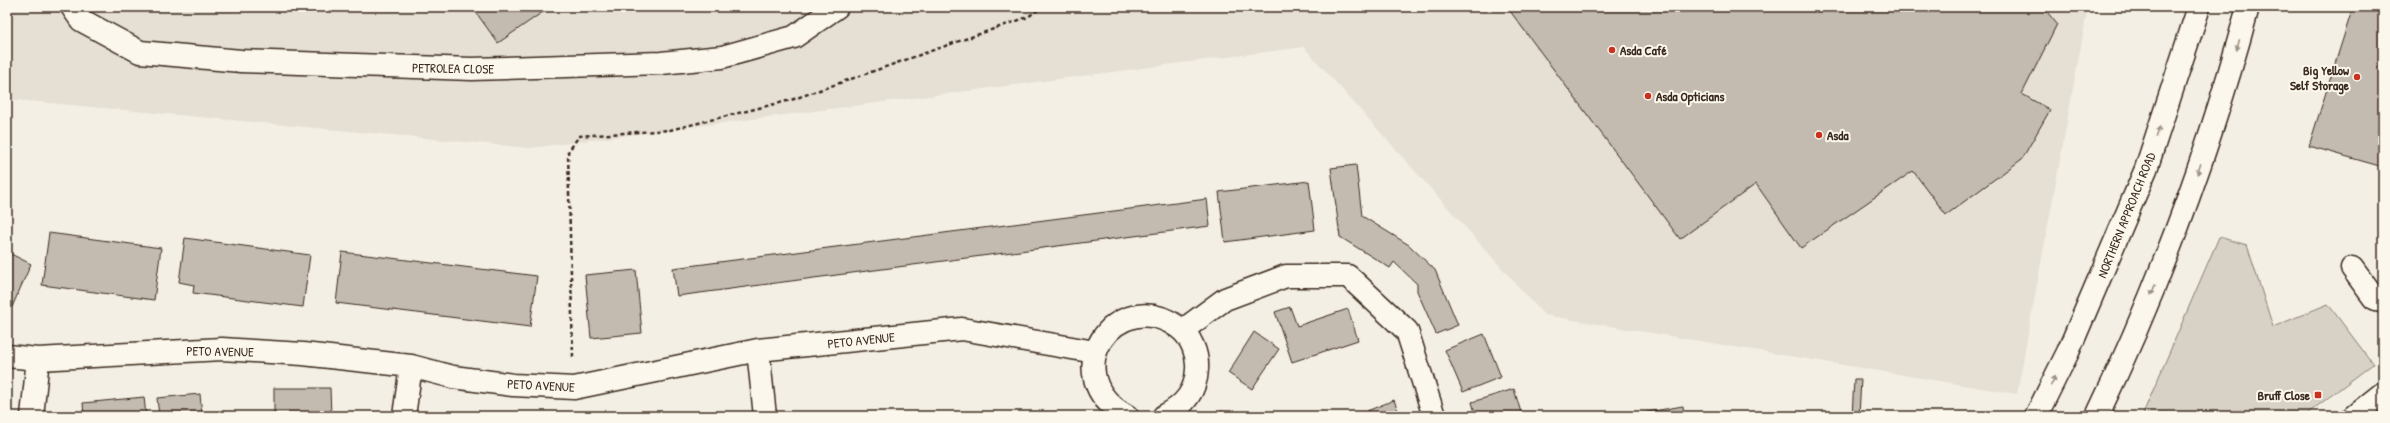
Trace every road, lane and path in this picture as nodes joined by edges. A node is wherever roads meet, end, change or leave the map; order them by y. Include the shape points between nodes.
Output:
1 (72, 7) edge
2 (837, 7) edge
3 (1042, 7) edge
4 (2199, 7) edge
5 (2248, 7) edge
6 (2352, 268) dead end
7 (2383, 302) edge
8 (1183, 330) junction
9 (758, 350) junction
10 (1096, 352) junction
11 (7, 356) edge
12 (38, 359) junction
13 (411, 366) junction
14 (574, 388) junction
15 (2383, 393) edge
16 (32, 416) edge
17 (404, 416) edge
18 (765, 416) edge
19 (1127, 416) edge
20 (1164, 416) edge
21 (1434, 416) edge
22 (2036, 416) edge
23 (2097, 416) edge
24 (2354, 416) edge

1 - 2 street, PETROLEA CLOSE via 81,20 140,52 241,61 472,69 661,64 722,57 794,37
3 - 14 path via 1028,17 791,100 670,130 580,136 568,152
22 -> 4 street, NORTHERN APPROACH ROAD via 2068,352 2146,169
5 -> 23 street via 2216,118 2186,207
6 - 7 street via 2374,298
8 - 10 street via 1168,320 1150,315 1133,317 1116,323 1103,336
8 - 20 street via 1193,345 1198,363 1197,380 1189,397 1176,410
8 - 21 street via 1225,299 1286,276 1348,276 1407,331
9 - 10 street, PETO AVENUE via 962,329
9 - 14 street, PETO AVENUE
9 - 18 street
10 - 19 street via 1093,368 1096,384 1114,409
11 - 12 street, PETO AVENUE
12 - 13 street, PETO AVENUE via 222,349 303,354
12 - 16 street
13 - 14 street, PETO AVENUE via 453,377 513,385
13 - 17 street
15 - 24 street

